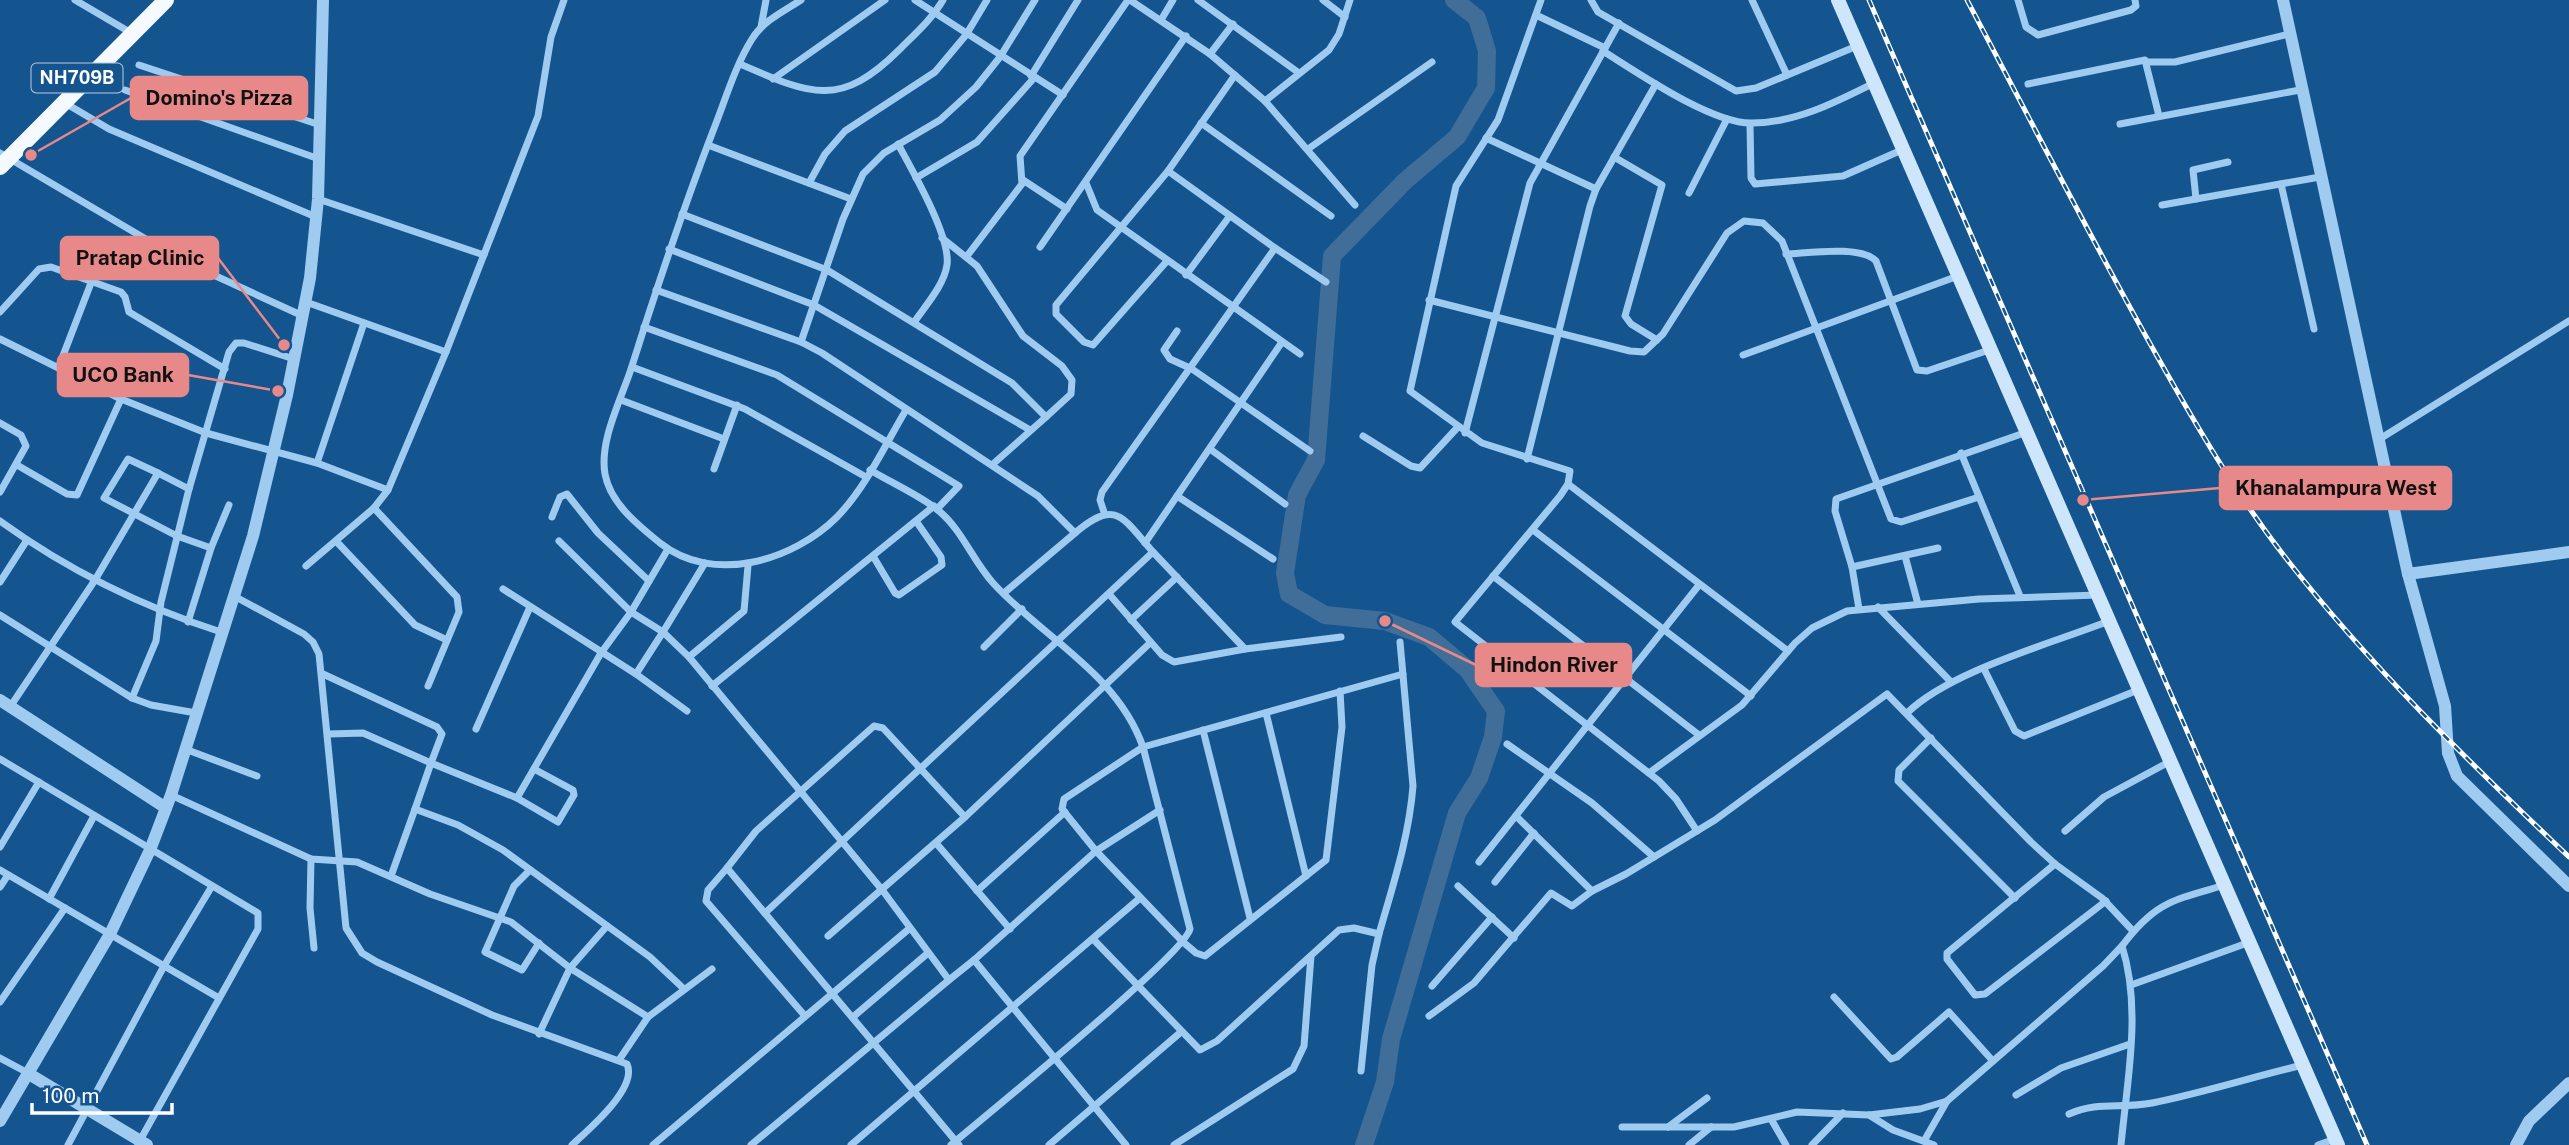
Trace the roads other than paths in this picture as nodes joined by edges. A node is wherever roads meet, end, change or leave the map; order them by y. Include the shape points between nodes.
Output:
1 (75, 0) edge
2 (152, 0) edge
3 (166, 0) edge
4 (323, 0) edge
5 (564, 0) edge
6 (766, 0) edge
7 (802, 0) edge
8 (884, 0) edge
9 (915, 0) edge
10 (943, 0) edge
11 (987, 0) edge
12 (1035, 0) edge
13 (1078, 0) edge
14 (1129, 0) edge
15 (1173, 0) edge
16 (1198, 0) edge
17 (1323, 0) edge
18 (1350, 0) edge
19 (1541, 0) edge
20 (1752, 0) edge
21 (1838, 0) edge
22 (2018, 0) edge
23 (2135, 0) edge
24 (2283, 0) edge
25 (1589, 1) edge
26 (934, 15) junction
27 (1536, 15) junction
28 (1345, 17) junction
29 (1161, 20) junction
30 (1619, 23) junction
31 (1233, 24) junction
32 (761, 27) junction
33 (129, 31) junction
34 (2289, 34) junction
35 (966, 35) junction
36 (1186, 36) junction
37 (1858, 46) junction
38 (1604, 49) junction
39 (1210, 54) junction
40 (1000, 57) junction
41 (1432, 62) dead end
42 (2148, 62) junction
43 (740, 64) junction
44 (139, 65) dead end
45 (1299, 73) junction
46 (1235, 75) junction
47 (1787, 75) junction
48 (1032, 77) junction
49 (774, 79) junction
50 (1875, 83) junction
51 (1656, 84) junction
52 (2028, 84) dead end
53 (125, 90) dead end
54 (2300, 90) junction
55 (1063, 95) junction
56 (1265, 101) junction
57 (65, 103) junction
58 (2159, 116) junction
59 (1727, 119) junction
60 (1201, 123) junction
61 (1750, 124) junction
62 (2120, 124) dead end
63 (320, 125) junction
64 (1486, 138) junction
65 (898, 144) junction
66 (708, 145) junction
67 (1308, 149) junction
68 (1905, 149) junction
69 (1614, 157) junction
70 (2, 158) edge
71 (319, 159) junction
72 (2228, 162) dead end
73 (1539, 163) junction
74 (1168, 171) junction
75 (2320, 177) junction
76 (916, 178) junction
77 (1023, 180) junction
78 (809, 183) junction
79 (1086, 183) junction
80 (2281, 184) junction
81 (1596, 189) junction
82 (1689, 193) dead end
83 (318, 199) junction
84 (851, 199) junction
85 (2196, 199) junction
86 (1355, 205) dead end
87 (2162, 205) dead end
88 (1067, 209) junction
89 (682, 214) junction
90 (1331, 216) dead end
91 (316, 217) junction
92 (1229, 217) junction
93 (1122, 229) junction
94 (942, 237) junction
95 (1040, 247) dead end
96 (1275, 248) junction
97 (669, 249) junction
98 (1786, 254) junction
99 (484, 255) junction
100 (967, 256) junction
101 (1167, 261) junction
102 (827, 270) junction
103 (1186, 275) junction
104 (1958, 276) junction
105 (1326, 282) dead end
106 (91, 283) junction
107 (656, 290) junction
108 (1429, 299) junction
109 (1890, 299) junction
110 (306, 302) junction
111 (814, 305) junction
112 (1233, 308) junction
113 (0, 312) edge
114 (303, 316) junction
115 (1493, 316) junction
116 (915, 321) junction
117 (2569, 321) edge
118 (363, 323) junction
119 (644, 327) junction
120 (1815, 328) junction
121 (2314, 329) dead end
122 (1177, 331) dead end
123 (1559, 333) junction
124 (0, 340) edge
125 (1657, 340) junction
126 (801, 342) junction
127 (1282, 342) junction
128 (1989, 350) junction
129 (446, 352) junction
130 (1300, 354) dead end
131 (1743, 355) dead end
132 (294, 359) junction
133 (59, 366) junction
134 (632, 367) junction
135 (225, 369) junction
136 (1192, 369) junction
137 (121, 399) junction
138 (621, 400) junction
139 (1242, 404) junction
140 (737, 405) junction
141 (906, 410) junction
142 (1046, 416) junction
143 (0, 422) edge
144 (1457, 428) junction
145 (1030, 430) junction
146 (2028, 432) junction
147 (206, 433) junction
148 (1465, 433) junction
149 (1363, 436) dead end
150 (724, 439) junction
151 (2378, 440) junction
152 (887, 443) junction
153 (1210, 449) junction
154 (1310, 451) dead end
155 (273, 452) junction
156 (1961, 453) junction
157 (1527, 459) junction
158 (317, 463) junction
159 (993, 464) junction
160 (17, 465) junction
161 (713, 469) dead end
162 (158, 473) junction
163 (868, 473) junction
164 (1568, 484) junction
165 (1876, 484) junction
166 (189, 489) junction
167 (388, 490) junction
168 (0, 492) edge
169 (1177, 496) junction
170 (1979, 496) junction
171 (1285, 504) dead end
172 (229, 505) dead end
173 (935, 507) junction
174 (374, 508) junction
175 (1104, 512) junction
176 (134, 515) junction
177 (551, 517) dead end
178 (0, 521) edge
179 (916, 521) junction
180 (1533, 530) junction
181 (1074, 533) junction
182 (177, 536) junction
183 (27, 540) junction
184 (336, 541) junction
185 (559, 541) dead end
186 (1145, 543) junction
187 (211, 548) junction
188 (1938, 548) dead end
189 (668, 549) junction
190 (1153, 552) junction
191 (2569, 552) edge
192 (873, 556) junction
193 (1905, 556) junction
194 (1273, 559) dead end
195 (705, 563) junction
196 (306, 566) dead end
197 (748, 566) junction
198 (1852, 567) junction
199 (2408, 574) junction
200 (1493, 576) junction
201 (1177, 577) junction
202 (95, 580) junction
203 (649, 581) junction
204 (0, 582) edge
205 (1699, 584) junction
206 (503, 589) dead end
207 (1004, 593) junction
208 (1109, 594) junction
209 (2098, 595) junction
210 (234, 596) junction
211 (2020, 596) junction
212 (1918, 604) junction
213 (530, 607) junction
214 (1878, 607) junction
215 (1022, 609) junction
216 (1859, 609) junction
217 (159, 612) junction
218 (631, 612) junction
219 (0, 615) edge
220 (1131, 620) junction
221 (2110, 621) junction
222 (188, 622) junction
223 (221, 632) junction
224 (663, 632) junction
225 (1663, 632) junction
226 (1341, 637) dead end
227 (1058, 639) junction
228 (447, 640) junction
229 (1399, 642) dead end
230 (1150, 643) junction
231 (52, 647) junction
232 (984, 647) dead end
233 (1245, 649) junction
234 (1788, 651) junction
235 (601, 653) junction
236 (690, 657) junction
237 (1984, 669) junction
238 (323, 674) junction
239 (636, 674) junction
240 (1403, 674) junction
241 (1626, 679) junction
242 (1951, 682) junction
243 (1104, 684) junction
244 (428, 686) dead end
245 (712, 686) junction
246 (2138, 690) junction
247 (1340, 691) junction
248 (1751, 696) junction
249 (132, 698) junction
250 (5, 703) edge
251 (687, 711) dead end
252 (196, 713) junction
253 (1266, 713) junction
254 (1907, 713) junction
255 (1588, 726) junction
256 (476, 729) dead end
257 (1203, 730) junction
258 (329, 734) junction
259 (1699, 735) junction
260 (1931, 738) junction
261 (1507, 744) dead end
262 (1143, 747) junction
263 (185, 749) junction
264 (0, 759) edge
265 (2169, 762) junction
266 (431, 763) junction
267 (534, 769) junction
268 (920, 770) junction
269 (1649, 773) junction
270 (1549, 775) junction
271 (257, 776) dead end
272 (38, 782) junction
273 (800, 794) junction
274 (171, 795) junction
275 (517, 798) junction
276 (166, 808) junction
277 (415, 809) junction
278 (1160, 810) junction
279 (1065, 812) junction
280 (93, 816) junction
281 (1516, 816) junction
282 (965, 817) junction
283 (1697, 831) junction
284 (2065, 831) dead end
285 (1534, 833) junction
286 (843, 841) junction
287 (936, 843) junction
288 (0, 847) edge
289 (150, 850) junction
290 (1096, 851) junction
291 (1654, 857) junction
292 (311, 859) junction
293 (340, 860) junction
294 (1479, 862) dead end
295 (2055, 864) junction
296 (727, 868) junction
297 (0, 870) edge
298 (530, 870) junction
299 (8, 875) junction
300 (391, 876) junction
301 (1306, 876) junction
302 (1495, 882) dead end
303 (2225, 885) junction
304 (212, 886) junction
305 (1458, 886) dead end
306 (2569, 886) edge
307 (0, 887) edge
308 (883, 891) junction
309 (977, 891) junction
310 (1592, 891) junction
311 (1140, 898) junction
312 (2015, 898) junction
313 (49, 899) junction
314 (2106, 901) junction
315 (65, 908) junction
316 (765, 913) junction
317 (500, 917) junction
318 (1492, 917) junction
319 (1250, 918) junction
320 (607, 926) junction
321 (910, 929) junction
322 (1010, 929) junction
323 (2133, 931) junction
324 (110, 934) junction
325 (1379, 934) junction
326 (828, 936) dead end
327 (1514, 938) junction
328 (1094, 940) junction
329 (1183, 942) junction
330 (2250, 942) junction
331 (539, 943) junction
332 (2122, 946) junction
333 (314, 948) dead end
334 (929, 953) junction
335 (1311, 956) junction
336 (974, 960) junction
337 (164, 966) junction
338 (570, 968) junction
339 (712, 969) dead end
340 (949, 980) junction
341 (2131, 985) junction
342 (1137, 986) junction
343 (1432, 986) dead end
344 (684, 989) junction
345 (832, 993) junction
346 (1835, 997) dead end
347 (219, 998) junction
348 (0, 1002) edge
349 (1014, 1009) junction
350 (805, 1016) junction
351 (1429, 1016) dead end
352 (648, 1017) junction
353 (853, 1017) junction
354 (1181, 1032) junction
355 (539, 1034) junction
356 (873, 1042) junction
357 (2130, 1044) junction
358 (1054, 1057) junction
359 (0, 1058) edge
360 (619, 1060) junction
361 (1992, 1060) junction
362 (2303, 1065) junction
363 (1361, 1072) dead end
364 (29, 1074) junction
365 (2569, 1083) edge
366 (914, 1092) junction
367 (2016, 1095) dead end
368 (1707, 1098) dead end
369 (1947, 1101) junction
370 (1094, 1107) junction
371 (2124, 1108) junction
372 (88, 1109) junction
373 (1843, 1113) junction
374 (1869, 1115) junction
375 (2068, 1115) dead end
376 (1771, 1119) junction
377 (0, 1121) edge
378 (1622, 1127) dead end
379 (1668, 1127) junction
380 (1712, 1127) junction
381 (1920, 1142) edge
382 (2337, 1142) edge
383 (141, 1144) edge
384 (955, 1144) edge
385 (68, 1145) edge
386 (572, 1145) edge
387 (653, 1145) edge
388 (751, 1145) edge
389 (851, 1145) edge
390 (1049, 1145) edge
391 (1126, 1145) edge
392 (1174, 1145) edge
393 (1689, 1145) edge
394 (1786, 1145) edge
395 (1812, 1145) edge
396 (1934, 1145) edge
397 (2121, 1145) edge
398 (2318, 1145) edge
399 (2516, 1145) edge

1 - 33 street
2 - 33 highway, NH709B
3 - 33 highway, NH709B
4 - 63 street
5 - 99 street via 551,37 538,116
6 - 32 street
7 - 32 street
8 - 49 street
9 - 26 street
10 - 26 street
11 - 35 street
12 - 40 street
13 - 48 street
14 - 29 street
14 - 55 street
15 - 29 street
16 - 31 street
17 - 28 street
18 - 28 street
19 - 27 street
20 - 47 street
21 - 37 main road
22 - 23 street via 2028,31 2038,35 2131,10
24 - 34 street
25 - 30 street via 1598,12
26 - 35 street
26 - 49 street via 886,63 854,85 818,92
27 - 38 street
27 - 64 street via 1505,104
28 - 45 street via 1329,50
29 - 36 street
30 - 38 street
30 - 47 street via 1736,91
31 - 39 street
31 - 45 street
32 - 43 street
33 - 57 highway, NH709B
33 - 70 highway, NH709B
34 - 42 street via 2175,62
34 - 54 street
35 - 40 street
35 - 78 street via 927,78 838,138
36 - 39 street
36 - 79 street
37 - 47 street
37 - 50 main road
38 - 51 street
38 - 73 street
39 - 46 street
40 - 48 street
40 - 65 street via 952,110
41 - 67 street
42 - 52 street via 2137,60
42 - 58 street
43 - 49 street
43 - 66 street
44 - 63 street
45 - 56 street
46 - 56 street
46 - 60 street
48 - 55 street
48 - 76 street via 977,142
50 - 61 street via 1811,112
50 - 68 main road
51 - 59 street
51 - 69 street
53 - 71 street
54 - 58 street
54 - 75 street
55 - 77 street via 1020,156
56 - 67 street
57 - 70 highway, NH709B
57 - 91 street via 109,129
58 - 62 street
59 - 61 street
59 - 82 street
60 - 74 street
60 - 90 street
61 - 68 street via 1755,184 1843,176
63 - 71 street
64 - 73 street
64 - 108 street via 1456,186
65 - 76 street
65 - 84 street via 872,163
66 - 78 street
66 - 89 street
67 - 86 street
68 - 104 main road
69 - 81 street
69 - 125 street via 1662,185 1625,316
70 - 114 street via 183,261
71 - 83 street
72 - 85 street via 2193,170
73 - 81 street
73 - 115 street
74 - 92 street
74 - 93 street
75 - 80 street
75 - 151 street
76 - 94 street
77 - 88 street
77 - 100 street
78 - 84 street
79 - 88 street
79 - 93 street via 1093,205
80 - 85 street
80 - 121 street
81 - 123 street
83 - 91 street
83 - 99 street
84 - 102 street
85 - 87 street
88 - 95 street
89 - 97 street
89 - 102 street
91 - 110 street
92 - 96 street
92 - 103 street
93 - 101 street
93 - 101 street via 1054,310 1084,342 1098,342
94 - 100 street
94 - 116 street via 945,274
96 - 105 street
96 - 112 street
97 - 107 street
97 - 111 street
98 - 109 street via 1864,252 1876,261
98 - 120 street
98 - 125 street via 1777,234 1763,223 1737,224
99 - 129 street
100 - 142 street via 1023,336 1062,366 1072,380 1071,394
101 - 103 street
102 - 111 street
102 - 116 street
103 - 112 street
104 - 109 street
104 - 128 main road
106 - 113 street via 43,267
106 - 133 street
106 - 135 street via 123,294 129,312
107 - 119 street
107 - 126 street
108 - 115 street
108 - 144 street via 1410,391
109 - 120 street
109 - 128 street via 1917,370 1927,371
110 - 114 street
110 - 118 street
111 - 126 street
111 - 145 street
112 - 127 street
112 - 136 street
114 - 132 street
115 - 123 street
115 - 148 street
116 - 142 street via 1012,383
117 - 151 street
118 - 129 street
118 - 158 street
119 - 134 street
119 - 152 street via 777,375
120 - 131 street
120 - 165 street
122 - 136 street via 1165,355
123 - 125 street via 1637,352 1644,352
123 - 157 street
124 - 133 street
126 - 141 street
127 - 130 street
127 - 139 street
128 - 146 main road
129 - 167 street
132 - 135 street via 236,343
132 - 155 street
133 - 137 street
134 - 138 street
134 - 140 street
135 - 147 street
136 - 139 street
136 - 175 street via 1102,492
137 - 147 street
137 - 160 street via 77,495 67,494
138 - 150 street
138 - 189 street via 605,459 610,489 642,528
139 - 153 street
139 - 154 street
140 - 150 street
140 - 163 street
141 - 152 street
141 - 159 street
142 - 145 street
143 - 160 street via 26,440
144 - 148 street
144 - 149 street via 1420,468
145 - 159 street
146 - 156 street
146 - 209 main road
147 - 155 street
147 - 166 street
148 - 157 street
150 - 161 street
151 - 199 street
152 - 163 street
152 - 173 street via 959,486
153 - 169 street
153 - 171 street
155 - 158 street
155 - 210 street
156 - 165 street
156 - 170 street
157 - 164 street via 1567,468
158 - 167 street
159 - 181 street via 1045,501
160 - 168 street
162 - 166 street
162 - 176 street
162 - 176 street via 128,459 104,496 106,502
163 - 173 street
163 - 197 street via 837,517 815,534
164 - 180 street
164 - 205 street
165 - 170 street via 1894,522
165 - 198 street via 1835,504
166 - 182 street
167 - 174 street
169 - 186 street
169 - 194 street
170 - 211 street
172 - 187 street
173 - 179 street
173 - 207 street
174 - 184 street
174 - 228 street via 457,597 459,612
175 - 181 street
175 - 186 street via 1126,521
176 - 182 street
176 - 202 street
177 - 203 street via 560,497 567,495 598,533
178 - 183 street
179 - 192 street
179 - 192 street via 942,565 899,595
180 - 200 street
180 - 225 street
181 - 207 street
182 - 187 street
182 - 217 street
183 - 202 street
183 - 204 street
184 - 196 street
184 - 228 street via 415,625
185 - 218 street
186 - 190 street
187 - 222 street
188 - 193 street
189 - 195 street
189 - 203 street
190 - 201 street
190 - 208 street
191 - 199 street
192 - 245 street
193 - 198 street
193 - 212 street
195 - 197 street
195 - 224 street
197 - 236 street via 744,611
198 - 216 street
199 - 306 street via 2445,706 2451,765
200 - 241 street
200 - 255 street via 1455,622
201 - 220 street
201 - 233 street
202 - 217 street
202 - 231 street
203 - 218 street
205 - 225 street
205 - 234 street
206 - 213 street
207 - 215 street
208 - 220 street
208 - 227 street
209 - 211 street
209 - 221 main road
210 - 223 street
210 - 238 street via 313,642
211 - 212 street
212 - 214 street
213 - 235 street
213 - 256 street
214 - 216 street
214 - 242 street
215 - 227 street
215 - 232 street
216 - 234 street via 1830,617
217 - 222 street
217 - 249 street via 151,655
218 - 224 street
218 - 235 street
219 - 231 street
220 - 230 street
221 - 237 street
221 - 246 main road
222 - 223 street
223 - 252 street
224 - 236 street
224 - 239 street
225 - 241 street
225 - 248 street
226 - 233 street
227 - 243 street
227 - 268 street
228 - 244 street
229 - 240 street
230 - 233 street via 1174,662
230 - 243 street
231 - 249 street
231 - 250 street
234 - 248 street
235 - 239 street
235 - 267 street
236 - 245 street
237 - 242 street
237 - 246 street via 2015,731 2024,736
238 - 258 street
238 - 266 street via 437,727 442,734
239 - 251 street
240 - 247 street
240 - 325 street via 1411,808
241 - 255 street
241 - 259 street
242 - 254 street via 1924,696
243 - 262 street via 1137,729
243 - 282 street
245 - 273 street
246 - 265 main road
247 - 253 street
247 - 301 street via 1343,715 1329,852
248 - 259 street
249 - 252 street
250 - 276 street
252 - 263 street
253 - 257 street
253 - 301 street
254 - 260 street
254 - 283 street via 1891,696 1882,694
255 - 269 street
255 - 270 street
257 - 262 street
257 - 319 street
258 - 266 street via 363,733
258 - 293 street
259 - 269 street
260 - 295 street
260 - 312 street via 1897,773 1898,781
261 - 270 street
262 - 278 street
262 - 279 street via 1064,799
263 - 271 street
263 - 274 street
264 - 272 street
265 - 284 street via 2104,797
265 - 303 main road
266 - 275 street
266 - 277 street
267 - 275 street
267 - 275 street via 573,790 561,819 555,821
268 - 273 street via 883,728 874,726
268 - 282 street
268 - 286 street
269 - 283 street via 1676,799
270 - 281 street
270 - 291 street via 1619,825
272 - 280 street
272 - 288 street
273 - 286 street
273 - 296 street via 756,831
274 - 276 street
274 - 292 street
276 - 289 street
277 - 298 street via 483,838
277 - 300 street
278 - 290 street
278 - 329 street via 1189,922 1189,935
279 - 290 street
279 - 309 street
280 - 289 street
280 - 313 street
281 - 285 street
281 - 294 street
282 - 287 street
283 - 291 street
285 - 302 street
285 - 310 street
286 - 308 street
286 - 316 street
287 - 308 street
287 - 309 street
289 - 304 street
289 - 324 street
290 - 311 street
290 - 322 street
291 - 310 street
292 - 293 street
292 - 333 street
293 - 300 street
293 - 355 street via 346,928 362,953
295 - 312 street
295 - 314 street
296 - 316 street
296 - 350 street via 708,890 706,901
297 - 299 street
298 - 317 street via 514,886
298 - 320 street
299 - 307 street
299 - 313 street
300 - 317 street
301 - 319 street
303 - 323 street via 2169,901
303 - 330 main road
304 - 337 street
304 - 347 street via 253,909 260,922
305 - 318 street
308 - 321 street
308 - 326 street
309 - 322 street
310 - 327 street via 1572,906 1551,893
311 - 328 street
311 - 329 street
312 - 314 street via 1947,953 1978,997
313 - 315 street
314 - 323 street
315 - 324 street
315 - 348 street
316 - 345 street
317 - 331 street
317 - 331 street via 486,945 488,956 522,970
318 - 327 street
318 - 343 street
319 - 329 street via 1205,956
320 - 338 street
320 - 344 street
321 - 334 street
321 - 345 street
322 - 336 street
323 - 332 street
324 - 337 street
324 - 364 street
325 - 335 street via 1339,930
325 - 363 street
327 - 351 street via 1474,983
328 - 342 street
328 - 349 street
329 - 342 street
330 - 341 street
330 - 362 main road
331 - 338 street
332 - 341 street
332 - 361 street
334 - 340 street
334 - 353 street
335 - 354 street via 1210,1046 1200,1050
335 - 392 street via 1304,1046 1293,1069
336 - 340 street
336 - 349 street
337 - 347 street
337 - 372 street
338 - 352 street
338 - 355 street
339 - 344 street
340 - 356 street
341 - 357 street
342 - 354 street
342 - 358 street
344 - 352 street
345 - 350 street
345 - 353 street
346 - 361 street via 1891,1059 1949,1012
347 - 383 street
349 - 358 street
349 - 366 street
350 - 387 street
352 - 360 street
353 - 356 street
354 - 370 street
355 - 360 street
356 - 366 street
356 - 388 street
357 - 367 street via 2061,1068
357 - 371 street
358 - 370 street
358 - 384 street
359 - 364 street
360 - 386 street via 630,1070 628,1080 619,1096
361 - 369 street
362 - 371 street
362 - 382 main road
364 - 372 street
364 - 377 street
365 - 399 street via 2529,1121
366 - 384 street
366 - 389 street
368 - 379 street
369 - 374 street
369 - 381 street
370 - 390 street
370 - 391 street
371 - 375 street via 2099,1104
371 - 397 street
372 - 383 street
372 - 385 street
373 - 374 street
373 - 376 street via 1797,1112
373 - 395 street
374 - 381 street
376 - 380 street via 1755,1125
376 - 394 street
378 - 379 street
379 - 380 street
380 - 393 street
381 - 396 street
382 - 398 street

